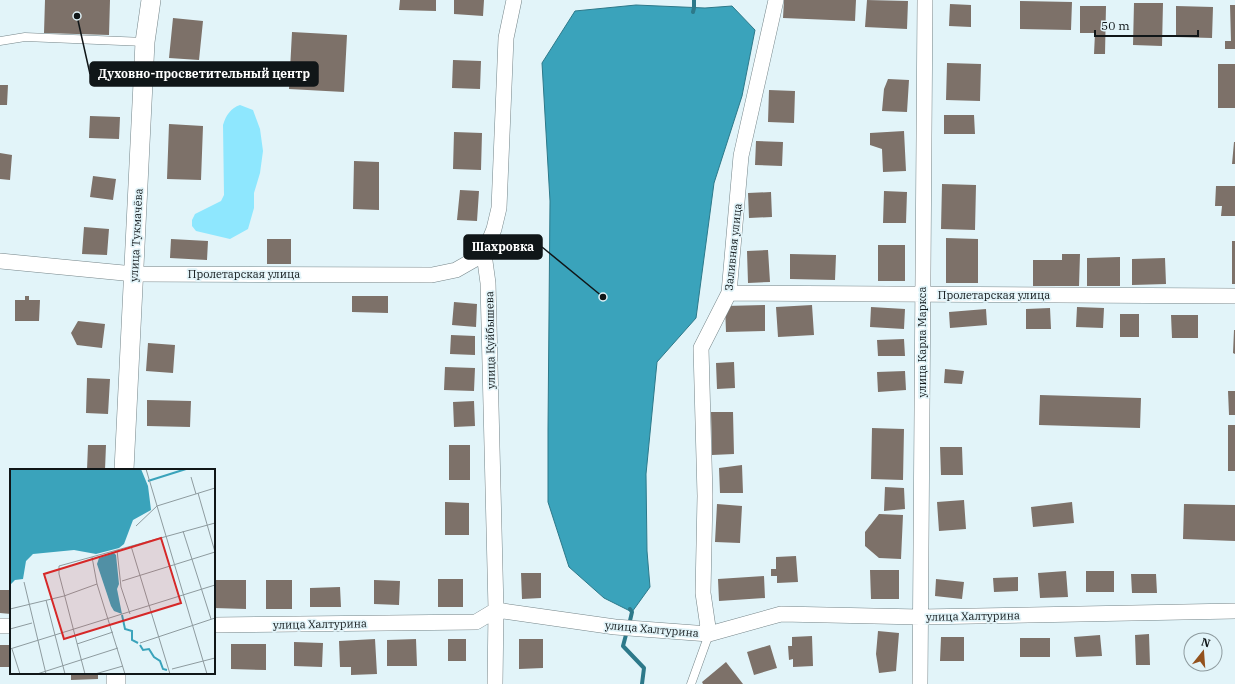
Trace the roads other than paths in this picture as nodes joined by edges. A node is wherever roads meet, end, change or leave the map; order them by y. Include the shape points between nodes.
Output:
1 (151, 0) edge
2 (514, 0) edge
3 (776, 0) edge
4 (925, 0) edge
5 (0, 41) edge
6 (145, 42) junction
7 (484, 254) junction
8 (0, 261) edge
9 (134, 274) junction
10 (729, 293) junction
11 (922, 295) junction
12 (1235, 296) edge
13 (124, 469) edge
14 (496, 610) junction
15 (1235, 611) edge
16 (920, 617) junction
17 (215, 625) edge
18 (708, 634) junction
19 (495, 684) edge
20 (691, 684) edge
21 (920, 684) edge

1 - 6 street, улица Тукмачёва
2 - 7 street, улица Куйбышева via 506,38 499,208
3 - 10 street, Заливная улица via 741,156
4 - 11 street, улица Карла Маркса
5 - 6 lane via 25,37
6 - 9 street, улица Тукмачёва
7 - 9 street, Пролетарская улица via 456,270 432,275
7 - 14 street, улица Куйбышева via 488,283
8 - 9 street, Пролетарская улица
9 - 13 street, улица Тукмачёва
10 - 11 street, Пролетарская улица
10 - 18 street, Заливная улица via 701,348 705,496 703,593
11 - 12 street, Пролетарская улица
11 - 16 street, улица Карла Маркса
14 - 17 street, улица Халтурина via 476,622
14 - 18 street, улица Халтурина via 614,627
14 - 19 street, улица Куйбышева
15 - 16 street, улица Халтурина
16 - 18 street, улица Халтурина via 781,614
16 - 21 street, улица Карла Маркса
18 - 20 lane

